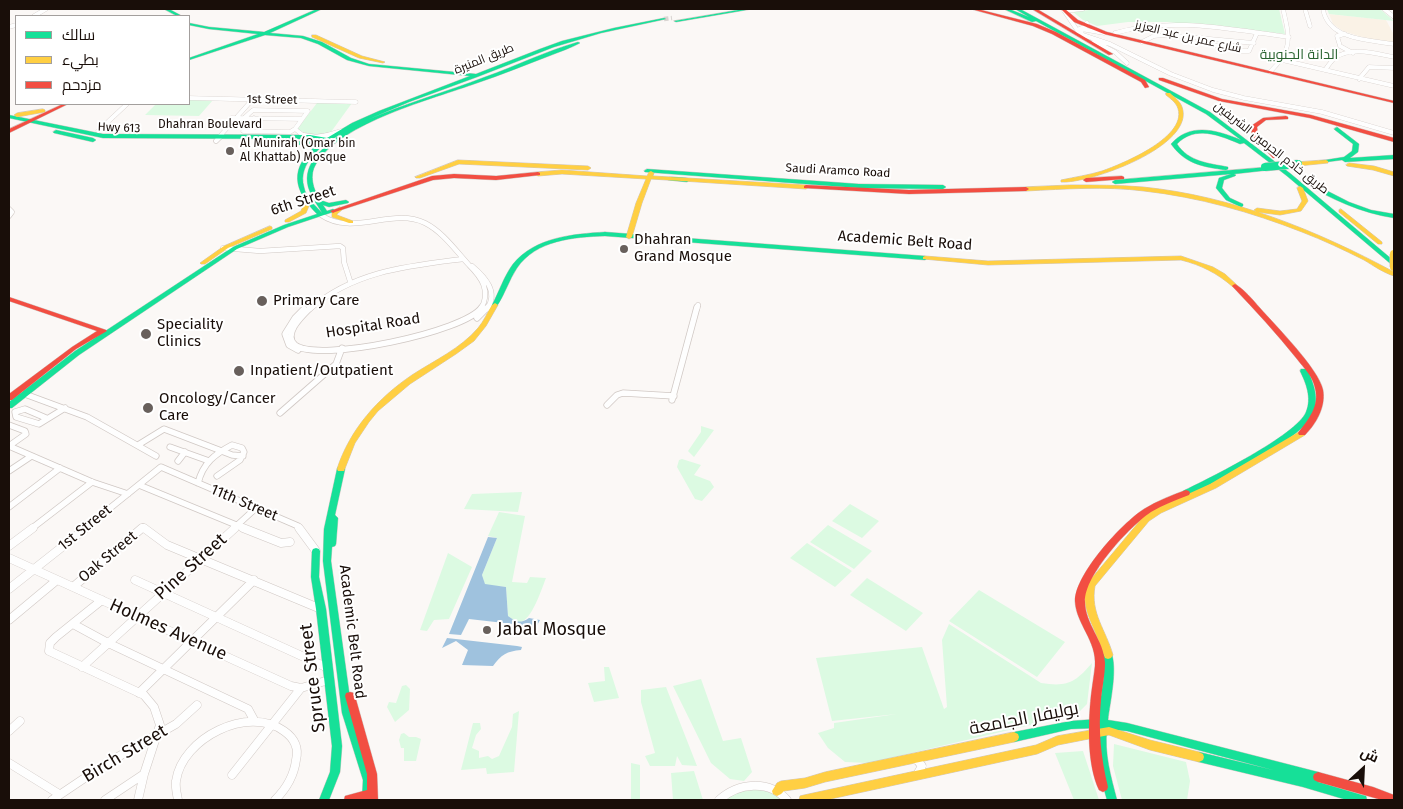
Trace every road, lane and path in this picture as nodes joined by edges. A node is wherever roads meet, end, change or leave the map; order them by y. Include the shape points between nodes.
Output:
1 (166, 9) edge
2 (313, 9) edge
3 (320, 9) edge
4 (734, 9) edge
5 (750, 9) edge
6 (973, 9) edge
7 (1006, 9) edge
8 (1017, 9) edge
9 (1025, 9) edge
10 (1034, 9) edge
11 (1082, 9) edge
12 (1283, 9) edge
13 (1305, 9) edge
14 (1323, 9) edge
15 (1384, 9) edge
16 (1066, 10) edge
17 (178, 15) edge
18 (1394, 16) edge
19 (190, 19) edge
20 (670, 20) junction
21 (290, 21) junction
22 (190, 24) edge
23 (1310, 26) dead end
24 (1084, 29) junction
25 (269, 32) junction
26 (240, 33) junction
27 (299, 33) junction
28 (616, 33) junction
29 (1111, 33) junction
30 (1257, 33) junction
31 (1344, 34) junction
32 (1290, 37) junction
33 (1072, 38) junction
34 (1202, 38) junction
35 (249, 39) junction
36 (1144, 41) junction
37 (1254, 44) junction
38 (1394, 44) edge
39 (1353, 53) junction
40 (1111, 54) junction
41 (190, 57) edge
42 (190, 57) edge
43 (1394, 57) edge
44 (1282, 60) junction
45 (503, 65) junction
46 (1129, 66) junction
47 (1394, 68) edge
48 (449, 70) junction
49 (1325, 70) junction
50 (1271, 71) junction
51 (481, 75) junction
52 (1359, 79) junction
53 (450, 85) junction
54 (1394, 86) edge
55 (1147, 87) dead end
56 (190, 98) edge
57 (249, 100) junction
58 (1394, 100) edge
59 (356, 102) dead end
60 (126, 105) edge
61 (53, 108) edge
62 (390, 114) junction
63 (9, 115) edge
64 (234, 118) junction
65 (244, 118) junction
66 (254, 118) junction
67 (302, 119) junction
68 (9, 121) edge
69 (27, 123) junction
70 (47, 125) junction
71 (295, 129) junction
72 (9, 130) edge
73 (98, 131) dead end
74 (341, 131) junction
75 (1394, 133) edge
76 (310, 137) junction
77 (215, 139) junction
78 (1394, 140) edge
79 (327, 142) junction
80 (298, 144) junction
81 (1394, 157) edge
82 (308, 158) junction
83 (1394, 162) edge
84 (1266, 164) junction
85 (1321, 164) junction
86 (650, 174) junction
87 (1394, 174) edge
88 (1289, 175) junction
89 (687, 180) junction
90 (1304, 181) junction
91 (1055, 182) junction
92 (1025, 186) junction
93 (355, 200) junction
94 (311, 201) junction
95 (345, 206) junction
96 (639, 208) junction
97 (9, 209) edge
98 (322, 212) junction
99 (9, 216) edge
100 (1394, 216) edge
101 (356, 222) junction
102 (283, 224) junction
103 (629, 236) junction
104 (223, 248) junction
105 (235, 248) junction
106 (1394, 254) edge
107 (463, 258) junction
108 (468, 264) junction
109 (1394, 265) edge
110 (1394, 274) edge
111 (350, 280) junction
112 (9, 299) edge
113 (9, 304) edge
114 (698, 305) dead end
115 (102, 333) junction
116 (341, 350) junction
117 (17, 395) edge
118 (607, 405) dead end
119 (9, 406) edge
120 (65, 408) junction
121 (280, 413) dead end
122 (46, 418) junction
123 (9, 425) edge
124 (9, 446) edge
125 (138, 446) junction
126 (170, 447) dead end
127 (220, 450) junction
128 (185, 452) junction
129 (30, 456) junction
130 (156, 456) dead end
131 (178, 461) dead end
132 (209, 461) junction
133 (161, 467) joint
134 (60, 468) junction
135 (9, 471) edge
136 (217, 476) dead end
137 (92, 482) junction
138 (198, 483) junction
139 (139, 485) junction
140 (128, 494) junction
141 (9, 507) edge
142 (256, 508) junction
143 (236, 525) junction
144 (290, 542) dead end
145 (9, 546) edge
146 (316, 551) joint
147 (9, 558) edge
148 (200, 558) junction
149 (34, 569) junction
150 (57, 580) junction
151 (135, 580) dead end
152 (254, 580) junction
153 (72, 587) junction
154 (9, 589) edge
155 (163, 592) junction
156 (102, 600) junction
157 (321, 609) junction
158 (137, 616) junction
159 (216, 616) junction
160 (9, 620) edge
161 (73, 624) junction
162 (191, 640) junction
163 (108, 643) junction
164 (82, 667) junction
165 (328, 668) junction
166 (163, 669) junction
167 (329, 680) junction
168 (300, 688) junction
169 (139, 693) junction
170 (197, 705) dead end
171 (254, 720) junction
172 (20, 721) dead end
173 (273, 723) junction
174 (1098, 727) junction
175 (9, 731) edge
176 (157, 735) junction
177 (909, 758) junction
178 (9, 763) edge
179 (144, 774) junction
180 (916, 774) junction
181 (232, 775) dead end
182 (777, 791) junction
183 (59, 794) junction
184 (1373, 796) edge
185 (369, 798) edge
186 (52, 800) edge
187 (105, 800) edge
188 (138, 800) edge
189 (178, 800) edge
190 (275, 800) edge
191 (324, 800) edge
192 (349, 800) edge
193 (719, 800) edge
194 (787, 800) edge
195 (804, 800) edge
196 (1108, 800) edge
197 (1112, 800) edge
198 (1362, 800) edge
199 (1394, 800) edge

1 - 17 main road
2 - 21 main road
3 - 21 main road
4 - 20 main road, طريق المنيرة
5 - 20 main road, طريق المنيرة
6 - 55 main road via 1054,33 1143,81
7 - 33 main road
8 - 33 main road, طريق خادم الحرمين الشريفين
9 - 40 main road, طريق خادم الحرمين الشريفين
10 - 40 main road
11 - 16 street
12 - 32 street
13 - 23 street
14 - 31 street via 1328,24
15 - 18 street
16 - 24 main road
19 - 26 main road
20 - 28 main road, طريق المنيرة
20 - 45 main road, طريق المنيرة via 573,40
21 - 25 main road
21 - 26 main road
21 - 27 main road via 286,28
22 - 26 main road
24 - 29 main road
24 - 46 street
24 - 75 street via 1171,74 1213,90 1322,112
25 - 26 main road
25 - 26 main road
25 - 27 main road
25 - 35 main road
25 - 35 main road
25 - 48 main road via 314,41 361,63
26 - 41 main road
27 - 48 main road via 325,39 377,61
28 - 51 main road via 566,45
28 - 62 main road, طريق المنيرة via 561,49
29 - 30 street via 1134,26 1158,24
29 - 36 main road
30 - 32 street
30 - 37 street
31 - 38 street
31 - 39 street via 1336,36 1340,46
32 - 44 street via 1291,43
33 - 46 main road, طريق خادم الحرمين الشريفين
34 - 36 street via 1167,35
34 - 37 street
34 - 37 street via 1202,42 1240,51 1249,51
35 - 42 main road
36 - 50 main road
39 - 43 street
39 - 49 street via 1336,56
40 - 46 main road, طريق خادم الحرمين الشريفين
44 - 49 street
44 - 50 street
45 - 48 main road via 479,70
45 - 51 main road, طريق المنيرة
46 - 78 main road via 1202,94 1256,108 1311,117
46 - 84 main road, طريق خادم الحرمين الشريفين via 1208,107 1235,126
46 - 91 main road via 1176,101 1182,113 1180,125 1159,145 1127,166 1098,176
47 - 52 street via 1369,67
48 - 51 main road
48 - 53 main road via 459,76 459,80
49 - 52 street
50 - 58 main road
51 - 53 main road, طريق المنيرة
51 - 62 main road
52 - 54 street
53 - 74 main road, طريق المنيرة via 383,110
56 - 57 street, 1st Street
57 - 59 street, 1st Street
57 - 64 street
60 - 73 street
61 - 63 main road
61 - 69 main road
61 - 70 main road via 40,119
62 - 79 main road, طريق المنيرة
63 - 69 main road, Dhahran Boulevard
64 - 65 street
64 - 77 street
65 - 66 street
65 - 67 street via 253,110 308,112
66 - 67 street
66 - 71 street via 243,131 290,132
67 - 71 street
68 - 69 main road, Hwy 613
69 - 70 main road, Dhahran Boulevard
69 - 72 main road
69 - 72 main road
69 - 77 main road, Hwy 613 via 75,137 105,141
70 - 77 main road, Dhahran Boulevard via 103,136
71 - 76 street
74 - 76 street
74 - 79 main road, طريق المنيرة
76 - 77 main road, Dhahran Boulevard
76 - 79 main road, Dhahran Boulevard
77 - 80 main road, Hwy 613
79 - 80 main road, Hwy 613
79 - 82 main road
79 - 94 main road via 311,171
80 - 82 main road via 309,147
81 - 85 main road
82 - 94 main road via 299,184 303,195
83 - 85 main road
84 - 84 main road via 1221,168 1181,154 1174,144 1186,133 1215,134 1234,139
84 - 85 main road, bridge
84 - 85 main road via 1254,136 1254,126 1272,118 1297,118 1320,123 1341,131 1356,144 1351,156
84 - 88 main road, طريق خادم الحرمين الشريفين
84 - 88 main road via 1225,177 1219,188 1228,199 1251,209 1292,212 1299,210 1305,201 1300,187
84 - 90 main road, طريق خادم الحرمين الشريفين
84 - 91 main road
84 - 92 main road
85 - 87 main road via 1365,167
86 - 89 main road
86 - 92 main road, Saudi Aramco Road via 859,186
86 - 93 main road, 6th Street via 488,162 452,164
86 - 95 main road, 6th Street via 562,172 496,178 432,178
86 - 96 main road
88 - 109 main road, طريق خادم الحرمين الشريفين
89 - 92 main road, Saudi Aramco Road via 909,192
89 - 96 main road via 651,183
90 - 100 main road via 1350,207
90 - 106 main road, طريق خادم الحرمين الشريفين
91 - 92 main road
92 - 110 main road via 1144,189 1192,197 1316,235
93 - 94 main road via 332,205
93 - 98 main road, 6th Street
94 - 98 main road
94 - 102 main road via 301,214
95 - 98 main road, 6th Street
95 - 101 main road via 333,215
96 - 103 main road
97 - 99 street via 12,212
98 - 101 street, Hospital Road via 334,219
98 - 101 street, Hospital Road via 328,221
98 - 102 main road, 6th Street
98 - 105 main road, 6th Street
101 - 107 street, Hospital Road via 420,220
102 - 104 main road, 6th Street
103 - 174 main road, Academic Belt Road via 988,263 1174,258 1205,264 1233,283 1316,380 1318,409 1309,427 1295,438 1212,486 1146,519 1091,585 1087,608 1108,652 1106,705
103 - 185 main road, Academic Belt Road via 596,234 569,237 546,244 527,255 516,265 479,331 457,351 407,382 375,410 356,432 345,454 328,529 327,561 347,713 368,780
104 - 105 street
104 - 115 main road, 6th Street
105 - 111 street via 260,251 340,246
105 - 115 main road, 6th Street
106 - 109 main road, bridge
107 - 108 street, Hospital Road
107 - 111 street, Hospital Road via 376,270
108 - 116 street, Hospital Road via 484,283 486,294 480,310 469,319 415,337
108 - 116 street, Hospital Road via 490,283 492,297 489,306 475,320 405,342
111 - 116 street, Hospital Road via 328,290 305,308 285,334 289,345 301,352
112 - 115 main road
113 - 115 main road
114 - 118 street via 673,398 623,393
115 - 117 main road, 6th Street
116 - 121 street via 336,364
117 - 119 main road, 6th Street
117 - 120 street
120 - 122 street
120 - 125 street
122 - 122 street via 39,424 16,417 16,412 25,409
123 - 124 street via 26,434
124 - 129 street
125 - 127 street via 164,429
125 - 130 street
126 - 128 street
127 - 132 street
127 - 136 street via 232,445 244,452 240,460
128 - 131 street
128 - 132 street
129 - 134 street
129 - 135 street
132 - 138 street via 201,469
133 - 138 street, 11th Street
133 - 139 street, 1st Street
134 - 137 street
134 - 141 street
137 - 140 street
137 - 145 street
138 - 142 street, 11th Street
139 - 140 street, 1st Street
139 - 143 street
140 - 149 street, 1st Street
142 - 143 street, Pine Street
142 - 146 street, 11th Street via 298,526
143 - 144 street via 281,543
143 - 148 street, Pine Street
146 - 157 main road, Spruce Street via 315,577
147 - 149 street, Holmes Avenue
148 - 152 street
148 - 153 street, Oak Street via 167,545 143,527
148 - 155 street, Pine Street
149 - 150 street, Holmes Avenue
149 - 154 street, 1st Street
150 - 153 street, Holmes Avenue
150 - 160 street, Oak Street
151 - 155 street
152 - 157 street
152 - 159 street
153 - 156 street, Holmes Avenue
155 - 158 street, Pine Street
155 - 159 street
156 - 158 street, Holmes Avenue
156 - 161 street
157 - 165 main road, Spruce Street
158 - 162 street, Holmes Avenue
158 - 163 street, Pine Street
159 - 162 street
159 - 165 street
161 - 163 street
161 - 164 street via 50,642 49,652
162 - 166 street
162 - 168 street, Holmes Avenue
163 - 164 street, Pine Street
163 - 166 street
164 - 169 street
165 - 167 main road, Spruce Street
166 - 169 street
166 - 171 street via 248,709
167 - 168 street
167 - 191 main road, Spruce Street via 337,760 332,784
168 - 173 street
169 - 176 street via 154,707 160,725
170 - 176 street, Birch Street via 176,724
171 - 173 street
171 - 189 street via 220,729 190,752 176,782
172 - 175 street
173 - 181 street
173 - 190 street via 290,735 297,753 296,768 289,783
174 - 177 main road, بوليفار الجامعة via 1071,725
174 - 180 main road, بوليفار الجامعة via 1037,749
174 - 184 main road, بوليفار الجامعة via 1127,727
174 - 196 main road, Academic Belt Road via 1096,762
174 - 197 main road, Academic Belt Road
174 - 198 main road, بوليفار الجامعة via 1150,745
176 - 179 street
176 - 183 street, Birch Street
177 - 180 street via 922,766
177 - 182 main road, بوليفار الجامعة via 781,786
178 - 183 street
179 - 187 street
179 - 188 street
180 - 195 main road, بوليفار الجامعة
182 - 193 street via 763,786 748,786 733,790
182 - 194 street
183 - 186 street, Birch Street
184 - 199 main road, بوليفار الجامعة
185 - 192 main road

